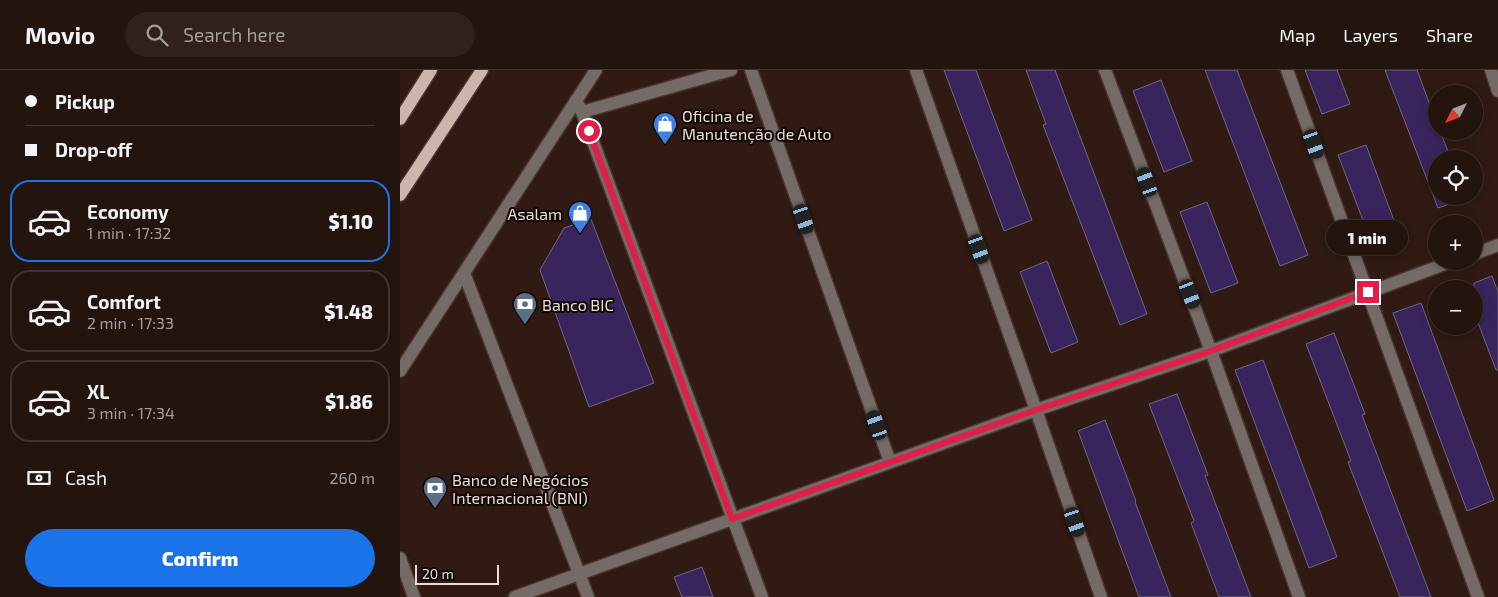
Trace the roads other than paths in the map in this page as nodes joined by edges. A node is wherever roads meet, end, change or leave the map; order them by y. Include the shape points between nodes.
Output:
1 (431, 70) edge
2 (482, 70) edge
3 (596, 70) edge
4 (731, 70) edge
5 (751, 70) edge
6 (916, 70) edge
7 (1105, 70) edge
8 (1287, 70) edge
9 (1491, 70) edge
10 (1498, 91) edge
11 (576, 100) junction
12 (582, 112) junction
13 (400, 119) edge
14 (400, 195) edge
15 (1498, 245) edge
16 (1483, 251) edge
17 (1428, 270) edge
18 (464, 273) junction
19 (1368, 292) junction
20 (1211, 351) junction
21 (400, 371) edge
22 (1036, 410) junction
23 (890, 462) junction
24 (732, 519) junction
25 (400, 558) edge
26 (580, 573) junction
27 (414, 597) edge
28 (515, 597) edge
29 (588, 597) edge
30 (762, 597) edge
31 (1101, 597) edge
32 (1298, 597) edge
33 (1478, 597) edge

1 - 13 main road
2 - 14 main road
3 - 11 street
4 - 12 street
5 - 23 street
6 - 22 street
7 - 20 street
8 - 19 street
9 - 10 street
11 - 12 street
11 - 18 street
12 - 24 street
15 - 16 street
17 - 19 street
18 - 21 street
18 - 26 street
19 - 20 street
19 - 33 street
20 - 22 street
20 - 32 street
22 - 23 street
22 - 31 street
23 - 24 street
24 - 26 street
24 - 30 street
25 - 27 street
26 - 28 street
26 - 29 street

